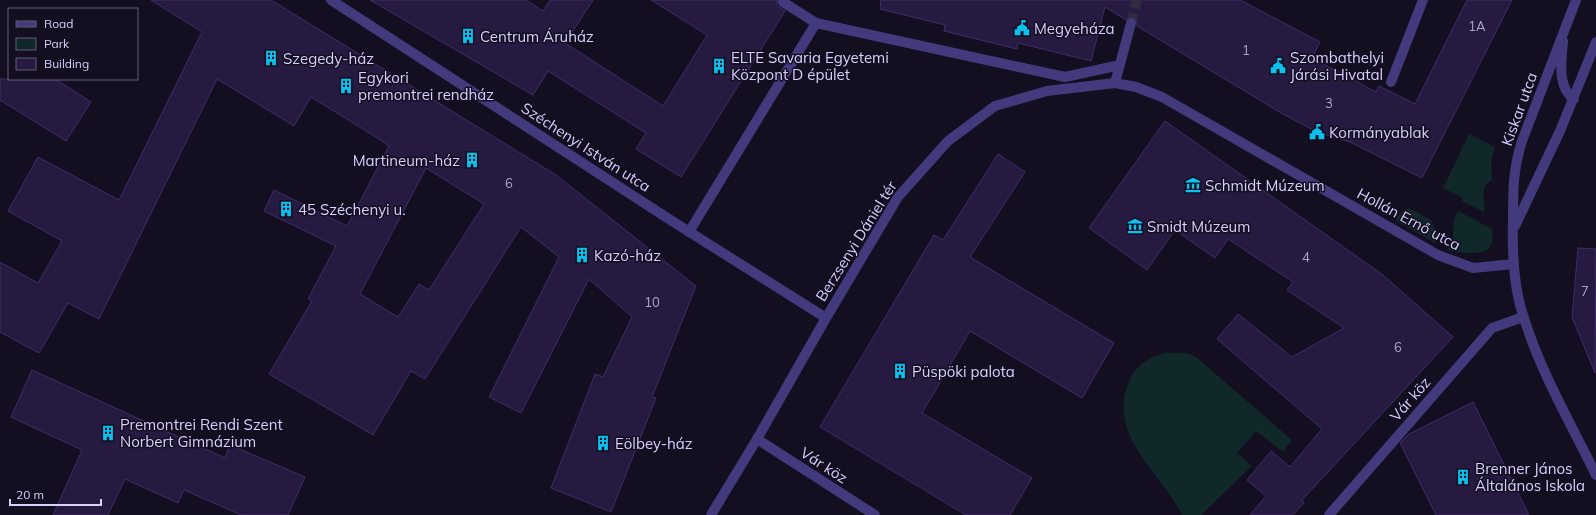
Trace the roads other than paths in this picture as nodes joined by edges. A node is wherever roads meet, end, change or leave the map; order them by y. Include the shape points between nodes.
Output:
1 (331, 0) edge
2 (1423, 0) edge
3 (1576, 0) edge
4 (782, 2) dead end
5 (816, 22) junction
6 (1131, 23) tunnel mouth
7 (1563, 33) junction
8 (1596, 42) edge
9 (1120, 65) junction
10 (1391, 82) dead end
11 (1115, 83) junction
12 (1574, 99) junction
13 (689, 232) junction
14 (1513, 232) junction
15 (1514, 264) junction
16 (1523, 317) junction
17 (826, 318) junction
18 (757, 439) junction
19 (1596, 476) edge
20 (711, 515) edge
21 (874, 515) edge
22 (1329, 515) edge

1 - 13 street, Széchenyi István utca
2 - 10 street
3 - 7 street, Kiskar utca
4 - 5 street
5 - 9 street via 1065,77
5 - 13 street
6 - 9 street
7 - 12 street via 1562,79 1569,96
7 - 14 street, Kiskar utca via 1516,158 1513,177
8 - 12 street, Kiskar utca
9 - 11 street
11 - 15 street, Hollán Ernő utca via 1136,87 1162,97 1438,254 1473,268
11 - 17 street, Berzsenyi Dániel tér via 1047,91 995,106 948,141 898,197
12 - 14 street, Kiskar utca
13 - 17 street, Széchenyi István utca
14 - 15 street, Kiskar utca
15 - 16 street
16 - 19 street via 1542,364
16 - 22 street, Vár köz via 1492,328
17 - 18 street, Berzsenyi Dániel tér
18 - 20 street, Berzsenyi Dániel tér
18 - 21 street, Vár köz

